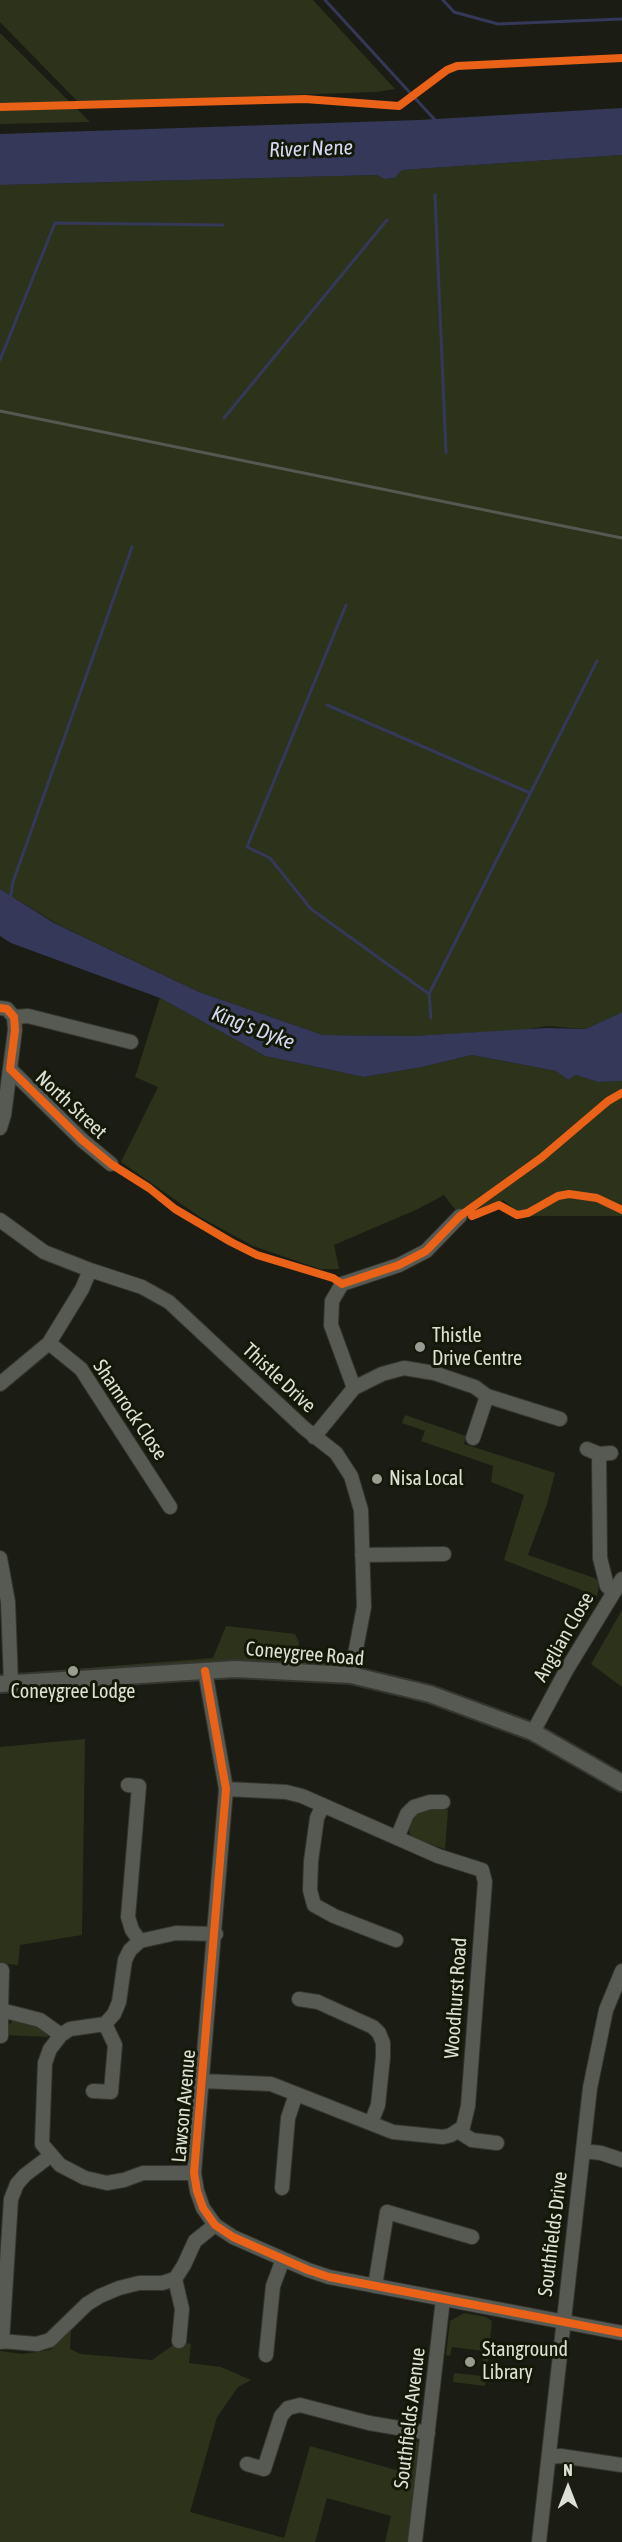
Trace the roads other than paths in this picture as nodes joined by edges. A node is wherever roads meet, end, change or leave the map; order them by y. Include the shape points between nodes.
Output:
1 (0, 1008) edge
2 (14, 1017) junction
3 (131, 1042) dead end
4 (10, 1069) junction
5 (0, 1128) edge
6 (111, 1164) dead end
7 (460, 1216) dead end
8 (0, 1221) edge
9 (90, 1270) junction
10 (49, 1343) junction
11 (0, 1384) edge
12 (354, 1388) junction
13 (486, 1396) junction
14 (560, 1419) dead end
15 (315, 1437) junction
16 (473, 1439) dead end
17 (599, 1452) dead end
18 (171, 1507) dead end
19 (444, 1554) dead end
20 (362, 1555) junction
21 (0, 1558) edge
22 (622, 1579) edge
23 (613, 1591) junction
24 (205, 1671) junction
25 (351, 1675) junction
26 (5, 1684) edge
27 (533, 1732) junction
28 (622, 1783) edge
29 (128, 1785) dead end
30 (226, 1789) junction
31 (444, 1802) dead end
32 (323, 1805) junction
33 (397, 1838) junction
34 (216, 1934) junction
35 (396, 1940) dead end
36 (140, 1941) junction
37 (2, 1970) dead end
38 (622, 1971) edge
39 (619, 1985) edge
40 (299, 1999) dead end
41 (1, 2010) edge
42 (105, 2024) junction
43 (61, 2035) junction
44 (1, 2036) edge
45 (202, 2081) junction
46 (93, 2091) dead end
47 (296, 2094) junction
48 (371, 2123) junction
49 (458, 2131) junction
50 (497, 2143) dead end
51 (583, 2151) junction
52 (50, 2156) junction
53 (622, 2160) edge
54 (194, 2173) junction
55 (282, 2188) dead end
56 (215, 2225) junction
57 (472, 2237) dead end
58 (283, 2259) junction
59 (175, 2279) junction
60 (375, 2286) junction
61 (443, 2299) junction
62 (563, 2322) junction
63 (622, 2333) edge
64 (179, 2341) dead end
65 (1, 2342) edge
66 (266, 2355) dead end
67 (428, 2433) junction
68 (549, 2457) junction
69 (247, 2464) dead end
70 (622, 2465) edge
71 (415, 2542) edge
72 (539, 2542) edge

1 - 2 street
2 - 3 street via 28,1016
2 - 4 street
4 - 5 street
4 - 6 street, North Street
7 - 12 street via 426,1251 399,1265 342,1284 332,1301 331,1325
8 - 9 street, Thistle Drive via 44,1252
9 - 10 street
9 - 15 street, Thistle Drive via 142,1287 169,1302
10 - 11 street
10 - 18 street, Shamrock Close via 81,1369
12 - 13 street via 404,1368 434,1373 475,1387
12 - 15 street
13 - 14 street
13 - 16 street
15 - 20 street, Thistle Drive via 336,1453 351,1476 361,1510
17 - 23 street, Anglian Close via 600,1558 607,1586
19 - 20 street
20 - 25 street, Thistle Drive via 364,1607
21 - 26 street via 8,1602
22 - 23 street
23 - 27 street, Anglian Close
24 - 25 street, Coneygree Road via 266,1669
24 - 26 street, Coneygree Road
24 - 30 street, Lawson Avenue
25 - 27 street, Coneygree Road via 430,1694
27 - 28 street, Coneygree Road
29 - 36 street via 139,1786 128,1917
30 - 32 street, Woodhurst Road via 286,1792
30 - 34 street, Lawson Avenue
31 - 33 street via 414,1807
32 - 33 street, Woodhurst Road
32 - 35 street via 317,1818 311,1862 314,1905
33 - 49 street, Woodhurst Road via 482,1870 485,1882 468,2106 463,2127
34 - 36 street via 176,1933
34 - 45 street, Lawson Avenue
36 - 42 street via 125,1960 119,2002
37 - 41 street
38 - 39 street, Southfields Drive
39 - 51 street, Southfields Drive via 598,2043
40 - 48 street via 318,2002 379,2033 383,2043 378,2105
41 - 43 street via 40,2020
41 - 44 street
42 - 43 street via 70,2029
42 - 46 street via 115,2045 111,2092
43 - 52 street via 45,2063 42,2144
45 - 47 street via 271,2084
45 - 54 street, Lawson Avenue
47 - 48 street
47 - 55 street via 276,2169
48 - 49 street via 393,2132 443,2137
49 - 50 street via 472,2140
51 - 53 street
51 - 62 street, Southfields Drive
52 - 54 street via 80,2176 98,2182 116,2182 150,2172
52 - 65 street via 25,2175 11,2199
54 - 56 street, Lawson Avenue via 196,2191
56 - 58 street, Lawson Avenue
56 - 59 street via 195,2241
57 - 60 street via 387,2212
58 - 60 street, Lawson Avenue via 329,2277
58 - 66 street via 273,2286
59 - 64 street via 182,2309
59 - 65 street via 139,2283 100,2296 50,2340 37,2344
60 - 61 street, Lawson Avenue
61 - 62 street, Lawson Avenue
61 - 67 street, Southfields Avenue
62 - 63 street, Lawson Avenue
62 - 68 street, Southfields Drive
67 - 69 street via 300,2405 288,2408 280,2416 264,2469
67 - 71 street, Southfields Avenue
68 - 70 street
68 - 72 street, Southfields Drive

